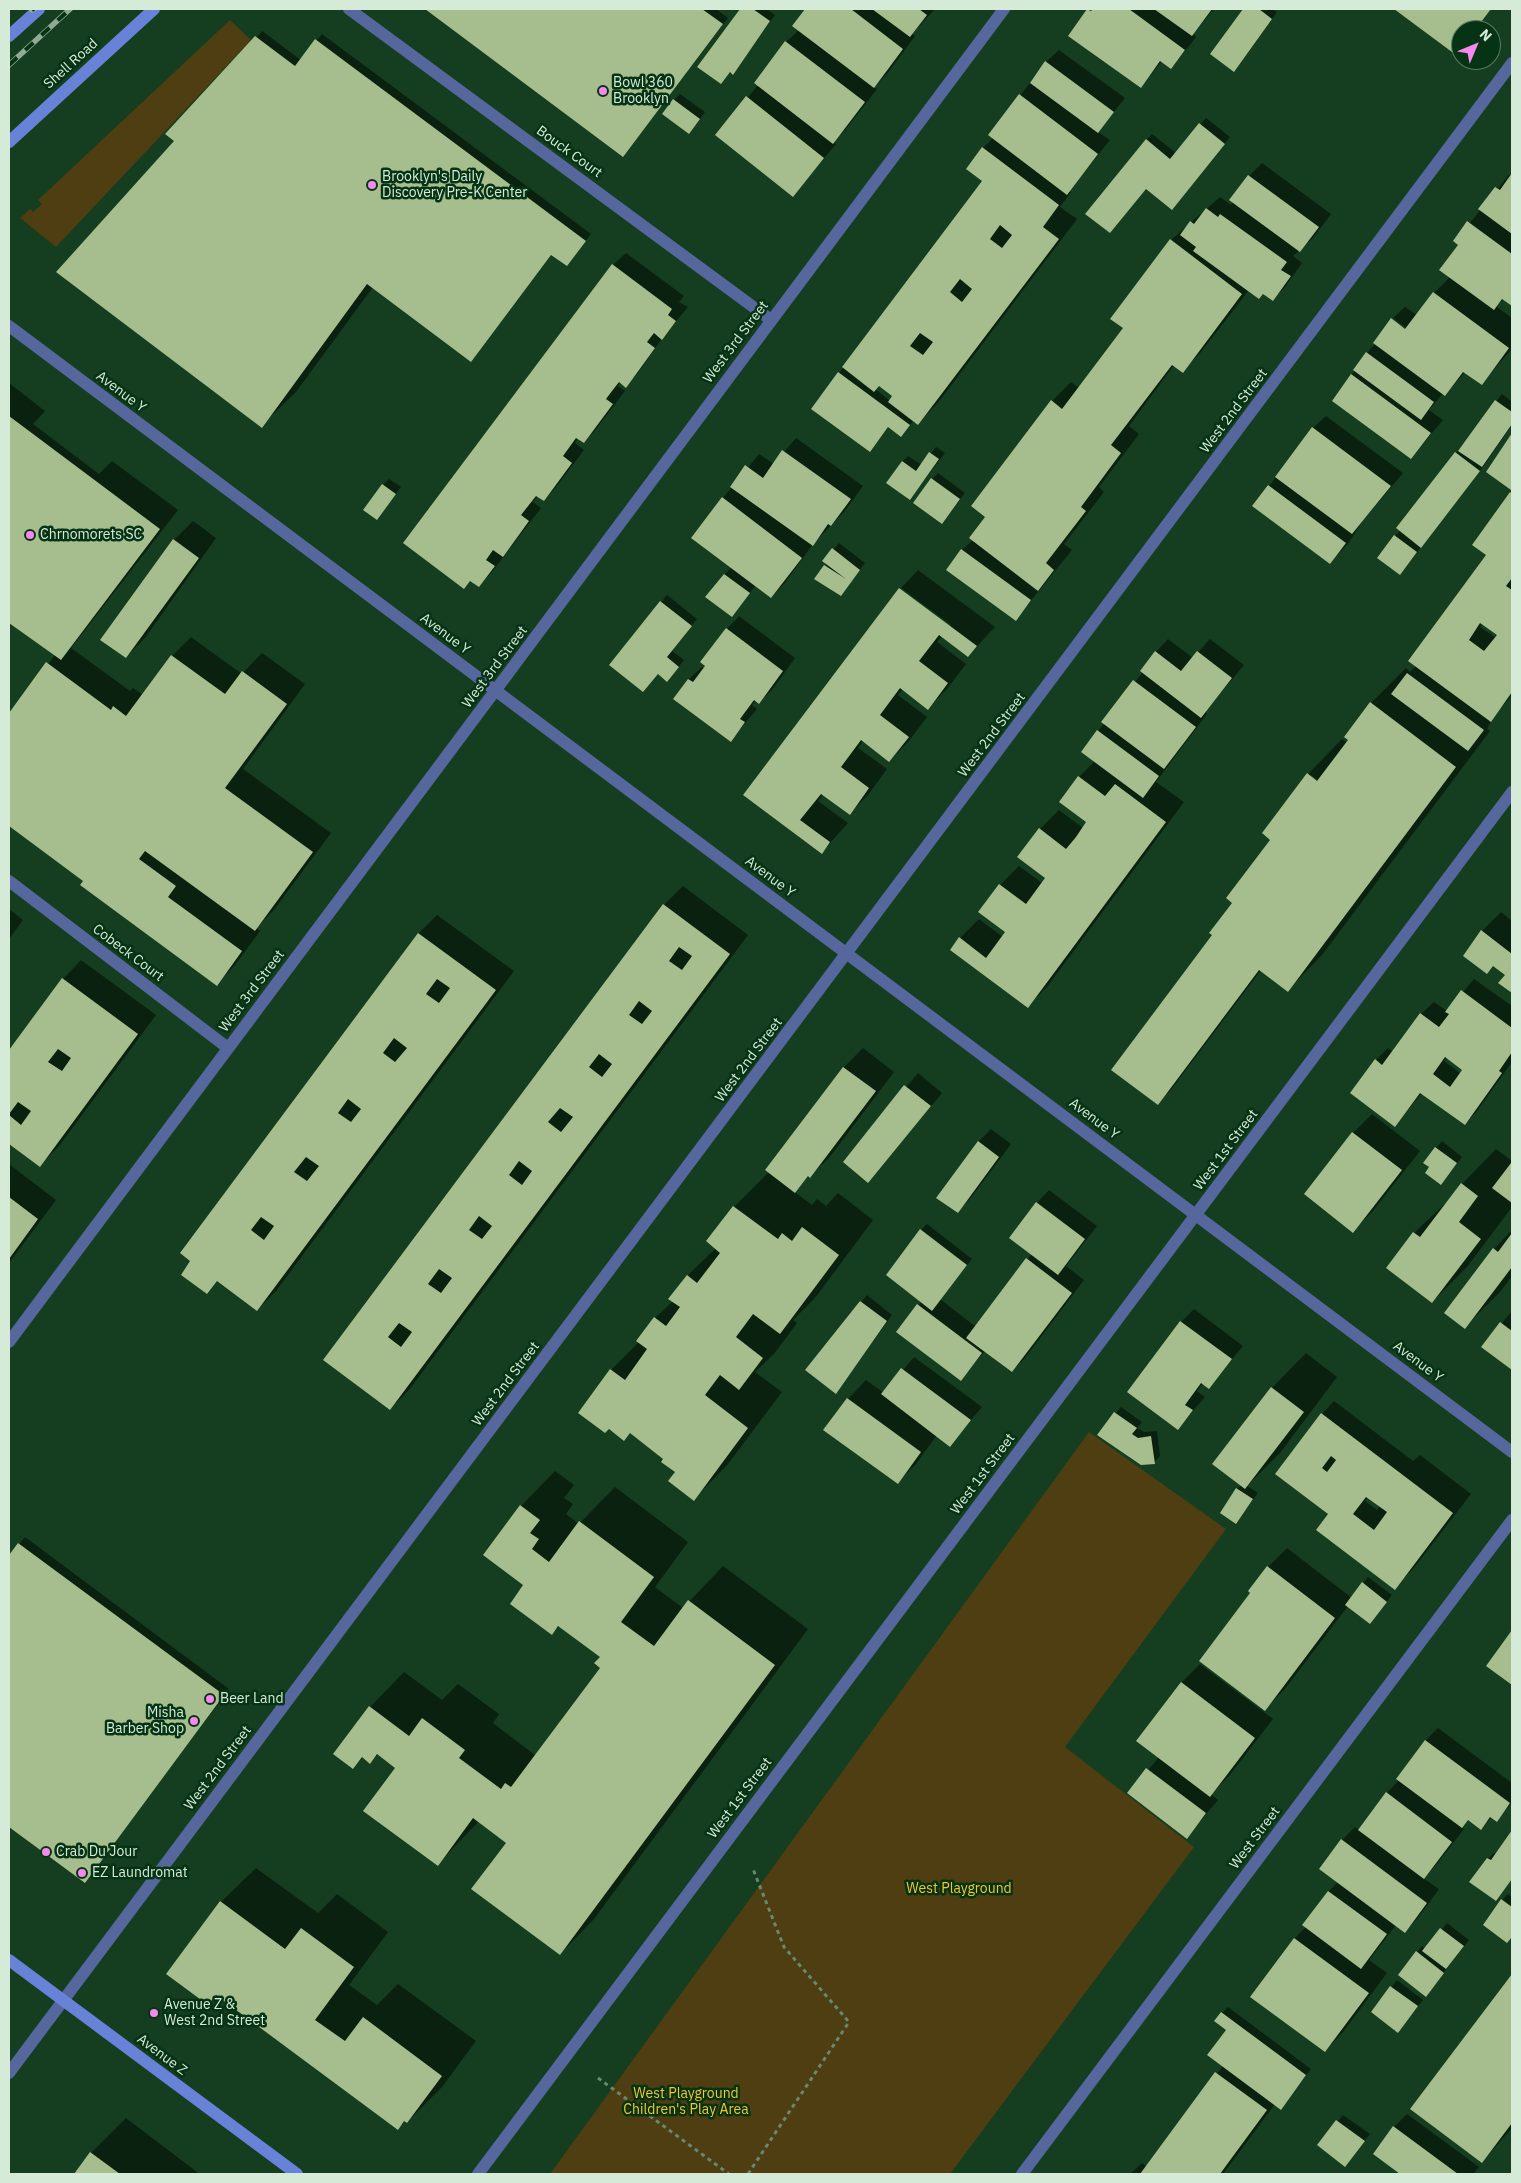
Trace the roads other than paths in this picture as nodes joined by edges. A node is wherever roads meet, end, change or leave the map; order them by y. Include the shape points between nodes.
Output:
1 (39, 9) edge
2 (154, 9) edge
3 (349, 9) edge
4 (1004, 9) edge
5 (9, 36) edge
6 (1512, 63) edge
7 (9, 142) edge
8 (770, 320) junction
9 (9, 326) edge
10 (496, 691) junction
11 (1512, 792) edge
12 (9, 881) edge
13 (847, 953) junction
14 (228, 1048) junction
15 (1196, 1215) junction
16 (9, 1342) edge
17 (1512, 1452) edge
18 (1512, 1520) edge
19 (9, 1960) edge
20 (63, 2000) junction
21 (9, 2073) edge
22 (297, 2174) edge
23 (478, 2174) edge
24 (1022, 2174) edge

1 - 5 street
2 - 7 street, Shell Road
3 - 8 street, Bouck Court
4 - 8 street, West 3rd Street
6 - 13 street, West 2nd Street
8 - 10 street, West 3rd Street
9 - 10 street, Avenue Y
10 - 13 street, Avenue Y
10 - 14 street, West 3rd Street
11 - 15 street, West 1st Street
12 - 14 street, Cobeck Court
13 - 15 street, Avenue Y
13 - 20 street, West 2nd Street
14 - 16 street, West 3rd Street
15 - 17 street, Avenue Y
15 - 23 street, West 1st Street
18 - 24 street, West Street
19 - 20 street, Avenue Z
20 - 21 street, West 2nd Street
20 - 22 street, Avenue Z

